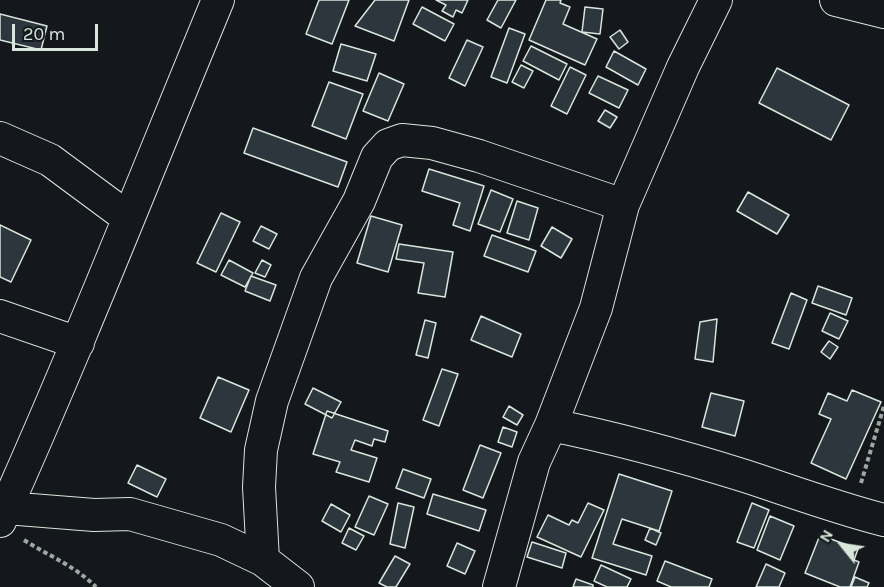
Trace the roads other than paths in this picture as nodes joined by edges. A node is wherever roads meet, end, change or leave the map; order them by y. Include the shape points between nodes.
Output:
1 (218, 0) edge
2 (716, 0) edge
3 (836, 0) edge
4 (884, 12) edge
5 (0, 138) edge
6 (623, 205) junction
7 (127, 217) junction
8 (0, 316) edge
9 (78, 343) junction
10 (551, 424) junction
11 (884, 520) edge
12 (7, 522) edge
13 (263, 560) junction
14 (298, 587) edge
15 (499, 587) edge

1 - 7 street
2 - 6 street
3 - 4 street
5 - 7 street via 50,160
6 - 10 street via 596,308
6 - 13 street via 432,143 402,140 388,146 377,157 316,278 272,401 261,450
7 - 9 street
8 - 9 street
9 - 12 street
10 - 11 street via 622,439
10 - 15 street via 534,462
12 - 13 street via 130,514 221,540
13 - 14 street

